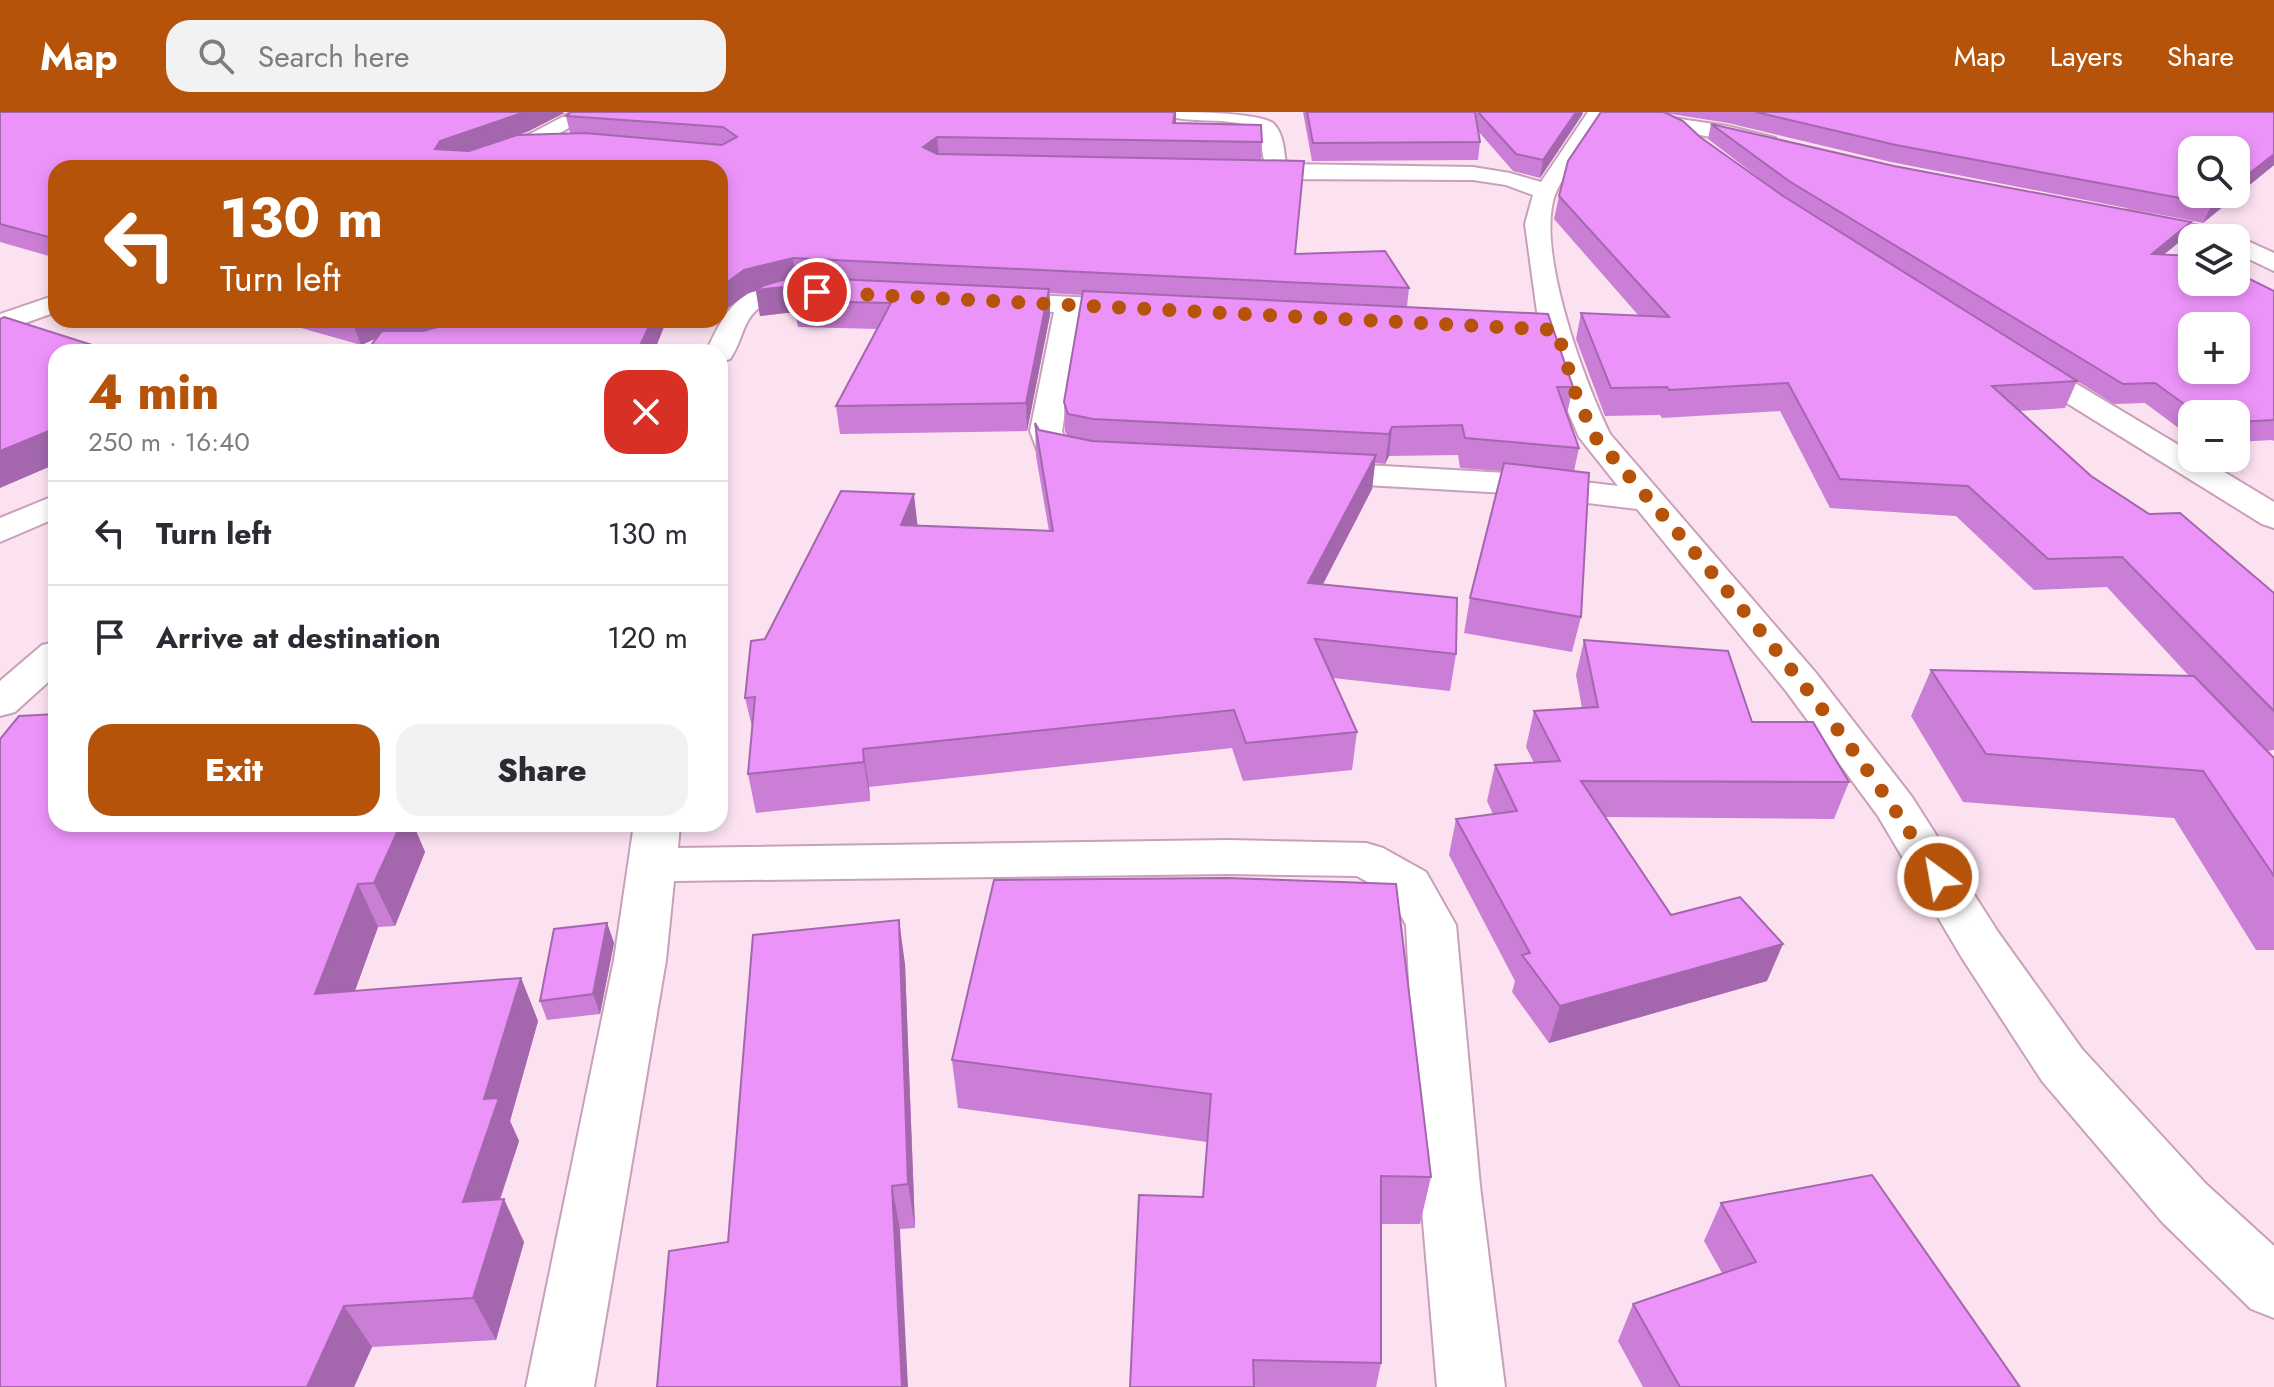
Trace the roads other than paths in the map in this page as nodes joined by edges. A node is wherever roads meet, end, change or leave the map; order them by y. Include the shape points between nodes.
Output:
1 (587, 112) edge
2 (1173, 112) edge
3 (1624, 115) edge
4 (1263, 117) edge
5 (1763, 117) edge
6 (1727, 132) junction
7 (575, 143) edge
8 (517, 145) junction
9 (1794, 149) edge
10 (1704, 152) edge
11 (477, 160) edge
12 (1276, 170) junction
13 (1219, 171) edge
14 (1545, 192) junction
15 (2104, 213) edge
16 (2178, 227) edge
17 (2250, 250) edge
18 (2274, 263) edge
19 (837, 293) edge
20 (970, 300) edge
21 (1069, 304) junction
22 (48, 306) edge
23 (1163, 310) edge
24 (0, 324) edge
25 (724, 344) edge
26 (2000, 349) edge
27 (1124, 463) edge
28 (1280, 470) edge
29 (1649, 500) junction
30 (48, 509) edge
31 (2274, 517) edge
32 (0, 531) edge
33 (48, 661) edge
34 (0, 703) edge
35 (655, 844) edge
36 (2274, 1288) edge
37 (560, 1387) edge
38 (1471, 1387) edge

1 - 8 street
2 - 4 street
3 - 6 street
3 - 10 street via 1687,135
3 - 14 street
4 - 12 street
5 - 6 street
6 - 9 street
7 - 8 street
8 - 11 street
12 - 13 street
12 - 14 street via 1482,174 1525,182
14 - 29 street via 1537,224 1541,329 1595,437
15 - 16 street
17 - 18 street
19 - 25 street via 797,291 759,297 740,310
20 - 21 street
21 - 23 street
21 - 27 street via 1046,431 1049,442 1053,453
22 - 24 street
26 - 31 street
28 - 29 street via 1506,483
29 - 36 street via 1801,682 1896,808 2062,1065 2184,1203
30 - 32 street
33 - 34 street
35 - 37 street via 640,960
35 - 38 street via 1366,860 1409,884 1431,925

